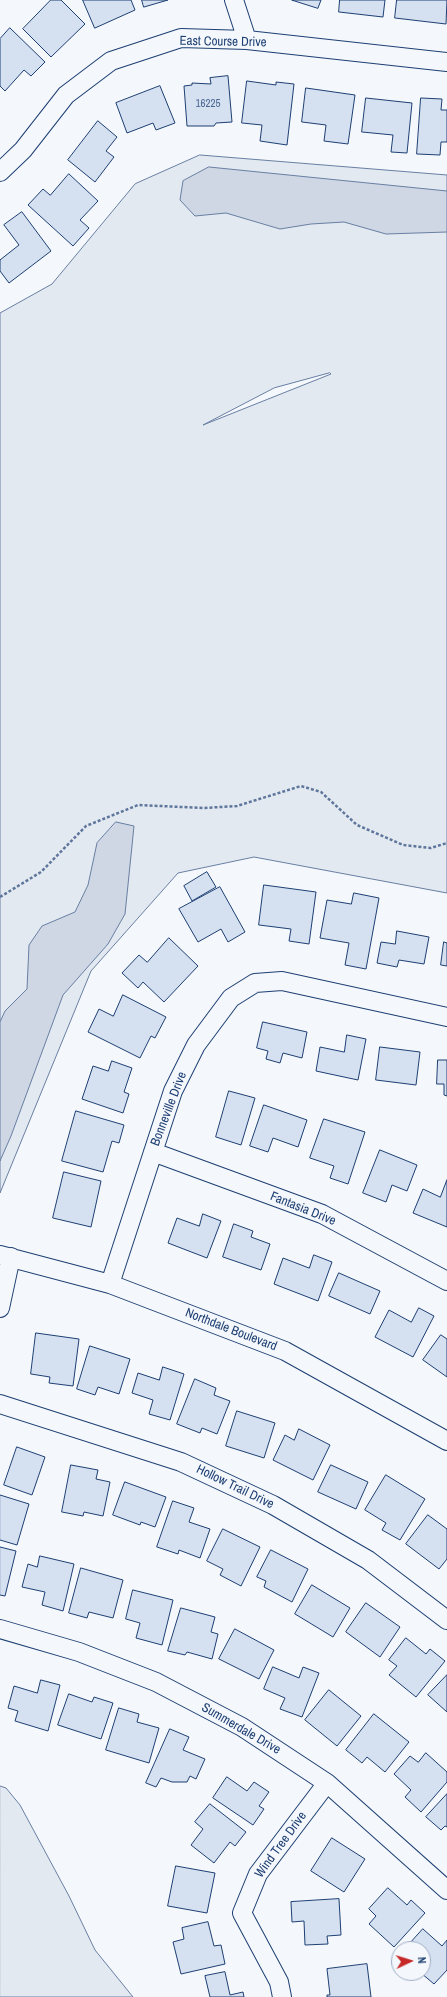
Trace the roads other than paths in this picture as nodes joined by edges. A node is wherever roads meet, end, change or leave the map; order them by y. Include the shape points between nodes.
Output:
1 (234, 0) edge
2 (247, 40) junction
3 (447, 62) edge
4 (0, 172) edge
5 (447, 1018) edge
6 (153, 1152) junction
7 (6, 1256) edge
8 (447, 1281) edge
9 (110, 1284) junction
10 (0, 1308) edge
11 (0, 1404) edge
12 (447, 1441) edge
13 (447, 1620) edge
14 (0, 1629) edge
15 (327, 1783) junction
16 (447, 1890) edge
17 (282, 1997) edge

1 - 2 street
2 - 3 street, East Course Drive
2 - 4 street, East Course Drive via 181,38 112,61 66,95 23,150
5 - 6 street, Bonneville Drive via 282,981 255,983 231,998 196,1045 173,1091
6 - 8 street, Fantasia Drive via 322,1214
6 - 9 street, Bonneville Drive
7 - 9 street, Northdale Boulevard
7 - 10 street
9 - 12 street, Northdale Boulevard via 285,1351
11 - 13 street, Hollow Trail Drive via 181,1462 273,1505 368,1560
14 - 15 street, Summerdale Drive via 79,1652 156,1682 242,1727
15 - 16 street, Summerdale Drive
15 - 17 street, Wind Tree Drive via 258,1874 242,1913 279,1982

